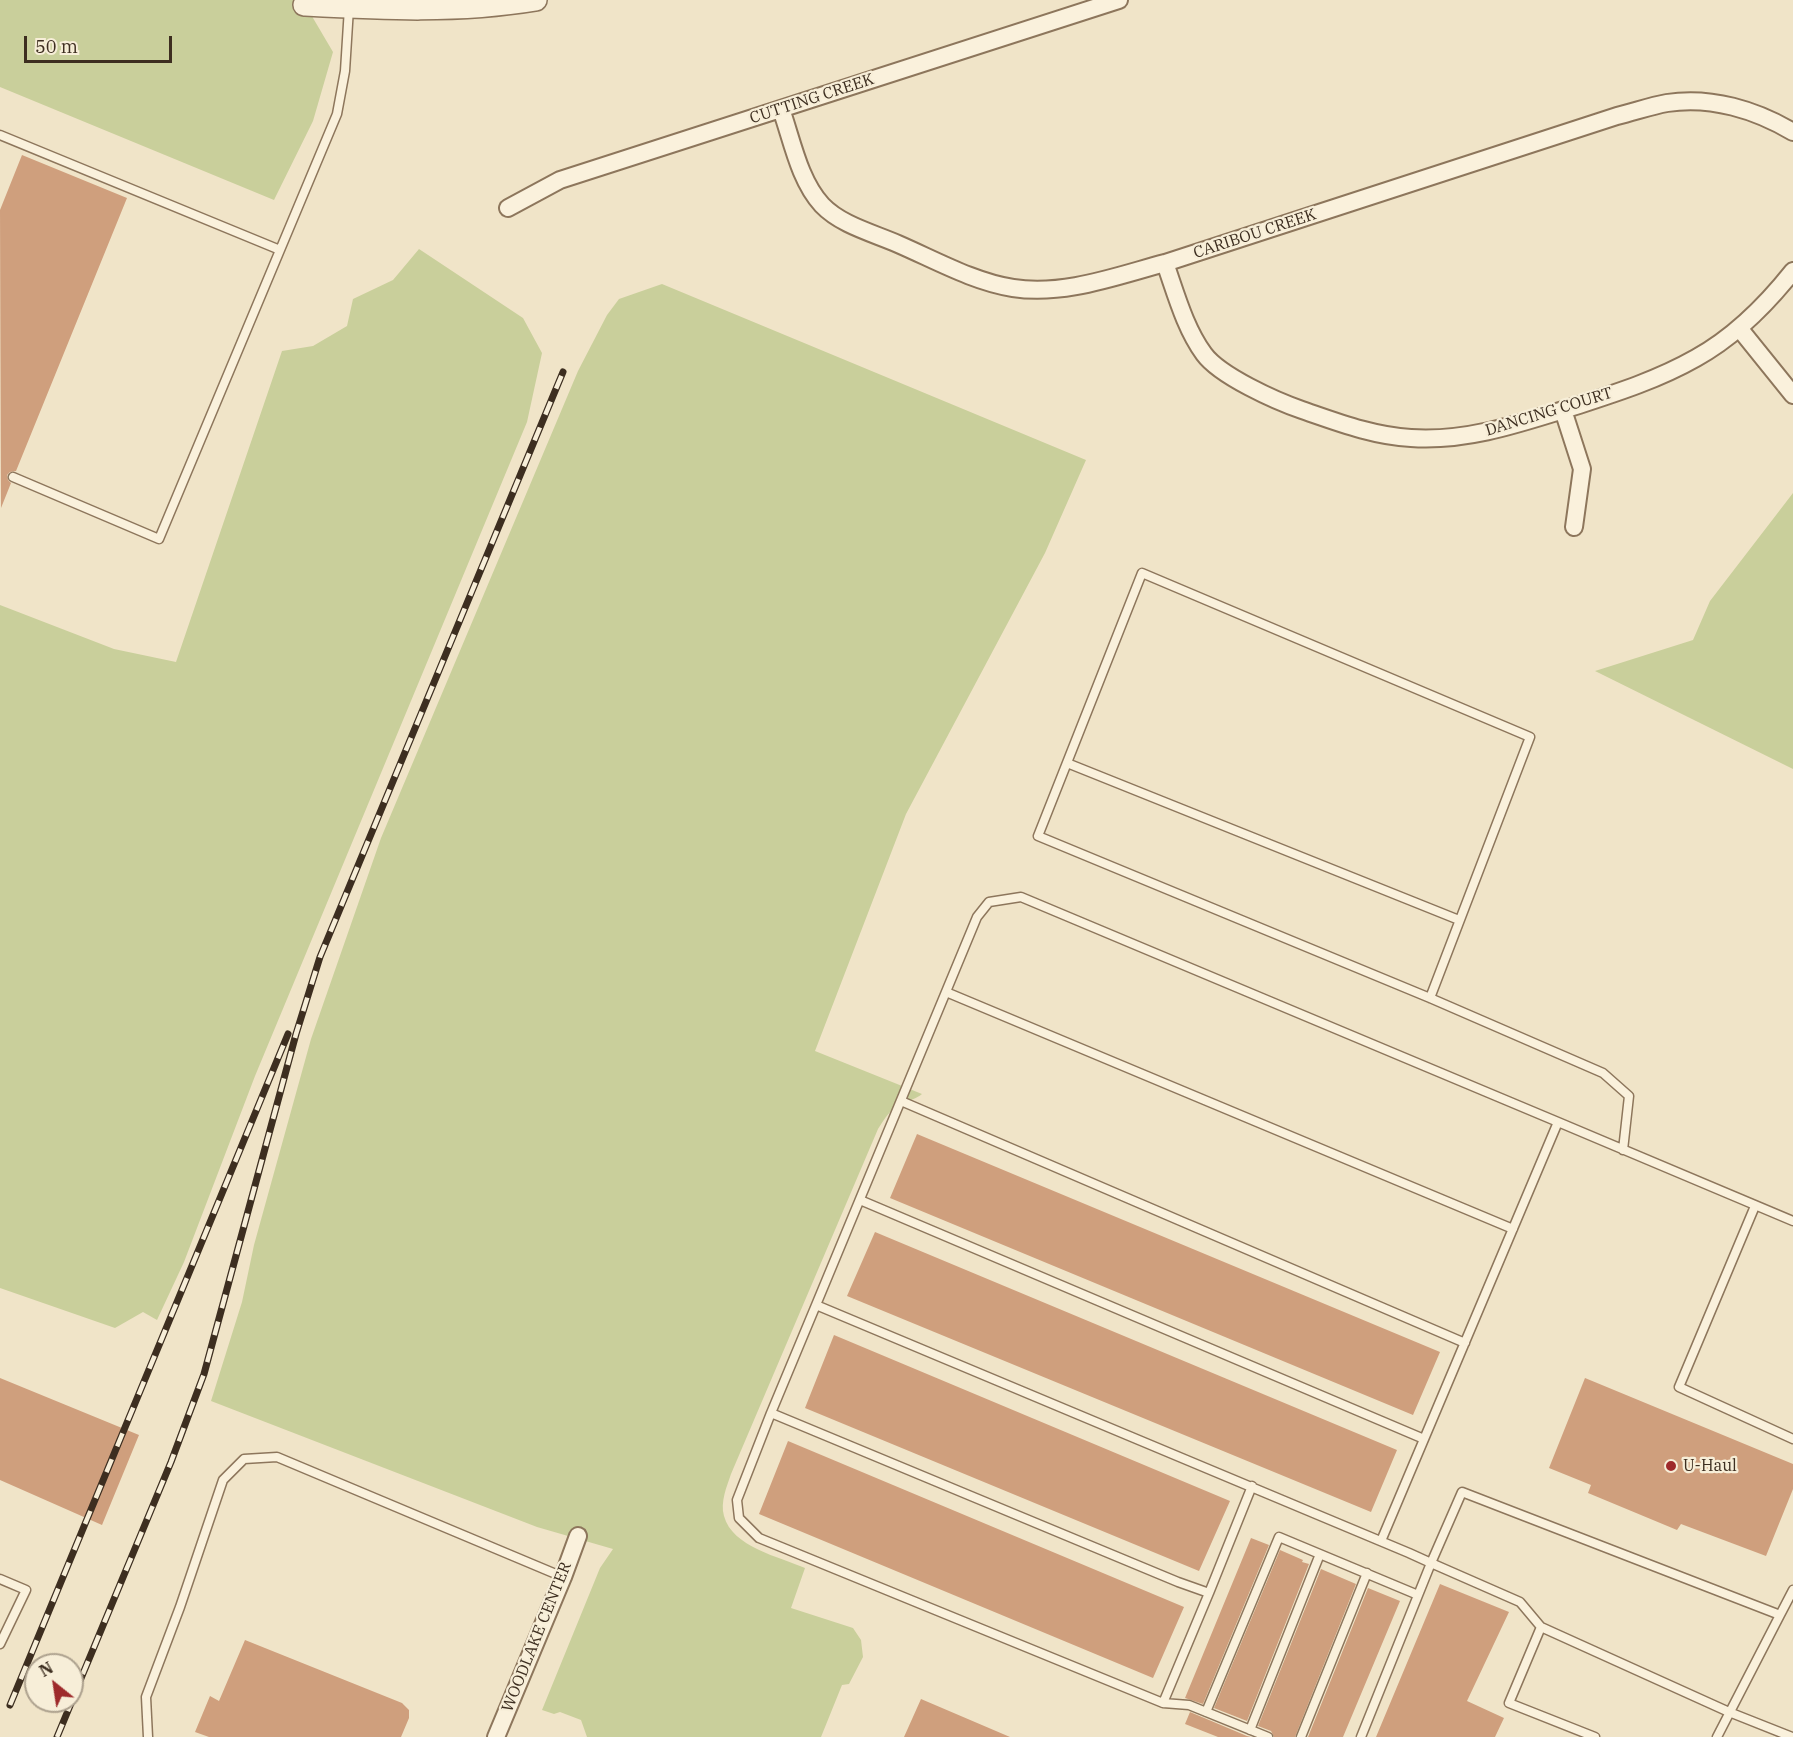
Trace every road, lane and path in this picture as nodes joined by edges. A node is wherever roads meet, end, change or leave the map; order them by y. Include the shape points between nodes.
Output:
1 (536, 0) edge
2 (1119, 0) edge
3 (304, 5) dead end
4 (349, 7) junction
5 (781, 109) junction
6 (1793, 132) edge
7 (0, 135) edge
8 (508, 208) dead end
9 (280, 250) junction
10 (1165, 263) junction
11 (1793, 271) edge
12 (1739, 328) junction
13 (1793, 395) edge
14 (1563, 410) junction
15 (13, 477) dead end
16 (1574, 526) dead end
17 (1067, 763) junction
18 (1459, 920) junction
19 (946, 992) junction
20 (1430, 998) junction
21 (901, 1101) junction
22 (1558, 1122) junction
23 (1623, 1150) junction
24 (860, 1200) junction
25 (1755, 1206) junction
26 (1793, 1221) edge
27 (1513, 1229) junction
28 (816, 1305) junction
29 (1465, 1343) junction
30 (771, 1413) junction
31 (1425, 1439) junction
32 (1793, 1439) edge
33 (1252, 1486) junction
34 (578, 1536) dead end
35 (1381, 1541) junction
36 (1320, 1554) junction
37 (1431, 1563) junction
38 (1367, 1574) junction
39 (563, 1576) junction
40 (0, 1579) edge
41 (1793, 1590) edge
42 (1209, 1593) junction
43 (1418, 1595) junction
44 (1780, 1615) junction
45 (1541, 1627) junction
46 (0, 1644) edge
47 (1163, 1703) junction
48 (1206, 1712) junction
49 (1730, 1712) junction
50 (1250, 1730) junction
51 (148, 1737) edge
52 (496, 1737) edge
53 (1268, 1737) edge
54 (1301, 1737) edge
55 (1361, 1737) edge
56 (1595, 1737) edge
57 (1717, 1737) edge
58 (1792, 1737) edge

1 - 4 street via 502,6 420,10
2 - 5 street, CUTTING CREEK
3 - 4 street
4 - 9 lane via 345,71 337,114
5 - 8 street, CUTTING CREEK via 560,180
5 - 10 street, CARIBOU CREEK via 807,184 822,206 842,220 977,278 1013,288 1053,290
6 - 10 street, CARIBOU CREEK via 1770,118 1733,106 1668,103
7 - 9 lane
9 - 15 lane via 159,539
10 - 14 street, DANCING COURT via 1186,322 1205,356 1236,380 1284,404 1359,430 1411,438 1461,437
11 - 12 street, DANCING COURT
12 - 13 street
12 - 14 street, DANCING COURT via 1697,358 1643,384
14 - 16 street via 1582,469
17 - 18 lane
17 - 18 lane via 1142,573 1530,737
17 - 20 lane via 1038,836
18 - 20 lane
19 - 21 lane
19 - 22 lane via 977,917 989,902 1021,897
19 - 27 lane
20 - 23 lane via 1603,1073 1629,1096
21 - 24 lane
21 - 29 lane
22 - 23 lane
22 - 27 lane
23 - 25 lane
24 - 28 lane
24 - 31 lane
25 - 26 lane
25 - 32 lane via 1679,1387
27 - 29 lane
28 - 30 lane
28 - 33 lane
29 - 31 lane
30 - 42 lane
30 - 47 lane via 737,1500 739,1518 759,1538
31 - 35 lane
33 - 35 lane
33 - 42 lane
34 - 39 street, WOODLAKE CENTER
35 - 37 lane
36 - 38 lane
36 - 48 lane via 1279,1536
36 - 50 lane
37 - 43 lane
37 - 44 lane via 1462,1492
37 - 45 lane via 1520,1602
38 - 43 lane
38 - 54 lane
39 - 51 lane via 277,1457 244,1459 223,1480 146,1697
39 - 52 street, WOODLAKE CENTER
40 - 46 lane via 26,1590
41 - 44 lane
42 - 47 lane
43 - 55 lane
44 - 49 lane
45 - 49 lane
45 - 56 lane via 1509,1703
47 - 48 lane
48 - 50 lane
49 - 57 lane
49 - 58 lane
50 - 53 lane

